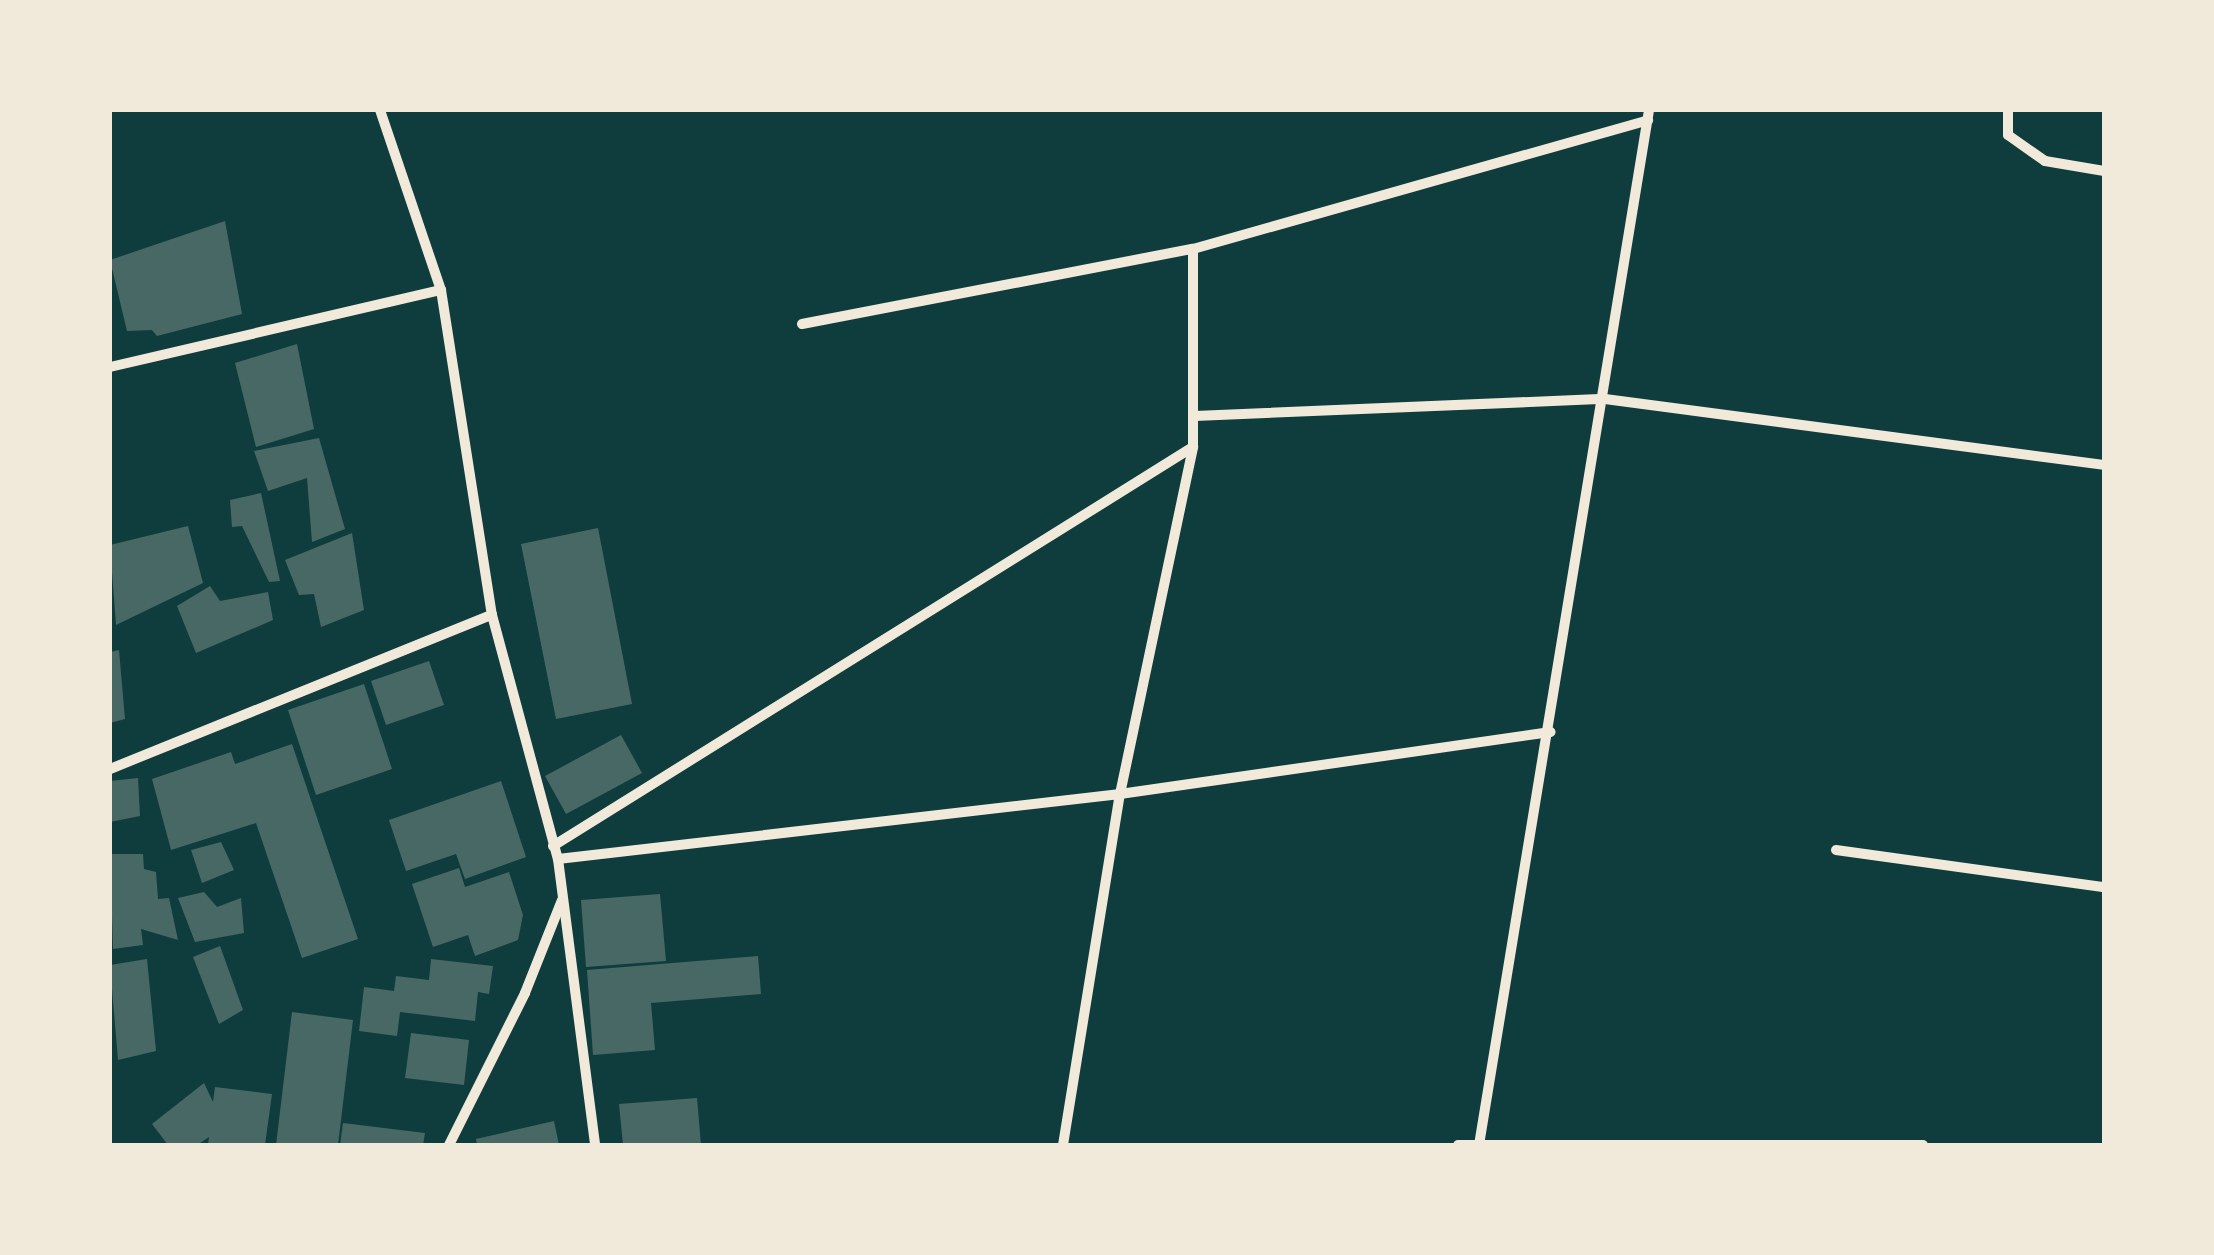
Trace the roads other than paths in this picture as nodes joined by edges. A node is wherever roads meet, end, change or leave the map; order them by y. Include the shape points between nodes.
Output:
1 (380, 110) edge
2 (2008, 110) edge
3 (1648, 115) edge
4 (2104, 171) edge
5 (1194, 248) junction
6 (441, 290) junction
7 (802, 324) dead end
8 (110, 367) edge
9 (1605, 399) junction
10 (1195, 416) junction
11 (1193, 447) junction
12 (2104, 465) edge
13 (492, 615) junction
14 (1550, 732) junction
15 (110, 769) edge
16 (1120, 794) junction
17 (553, 846) junction
18 (1836, 850) dead end
19 (558, 859) junction
20 (2104, 887) edge
21 (562, 899) junction
22 (1479, 1144) edge
23 (448, 1145) edge
24 (595, 1145) edge
25 (1063, 1145) edge
26 (1458, 1145) edge
27 (1923, 1145) edge

1 - 6 street
2 - 4 street via 2008,135 2045,161
3 - 5 street
3 - 9 street
5 - 7 street
5 - 10 street
6 - 8 street
6 - 13 street
9 - 10 street
9 - 12 street
9 - 14 street
10 - 11 street
11 - 16 street
11 - 17 street
13 - 15 street
13 - 17 street
14 - 16 street
14 - 22 street
16 - 19 street
16 - 25 street
17 - 19 street
18 - 20 street
19 - 21 street
21 - 23 street via 526,993
21 - 24 street
22 - 26 street
22 - 27 street

